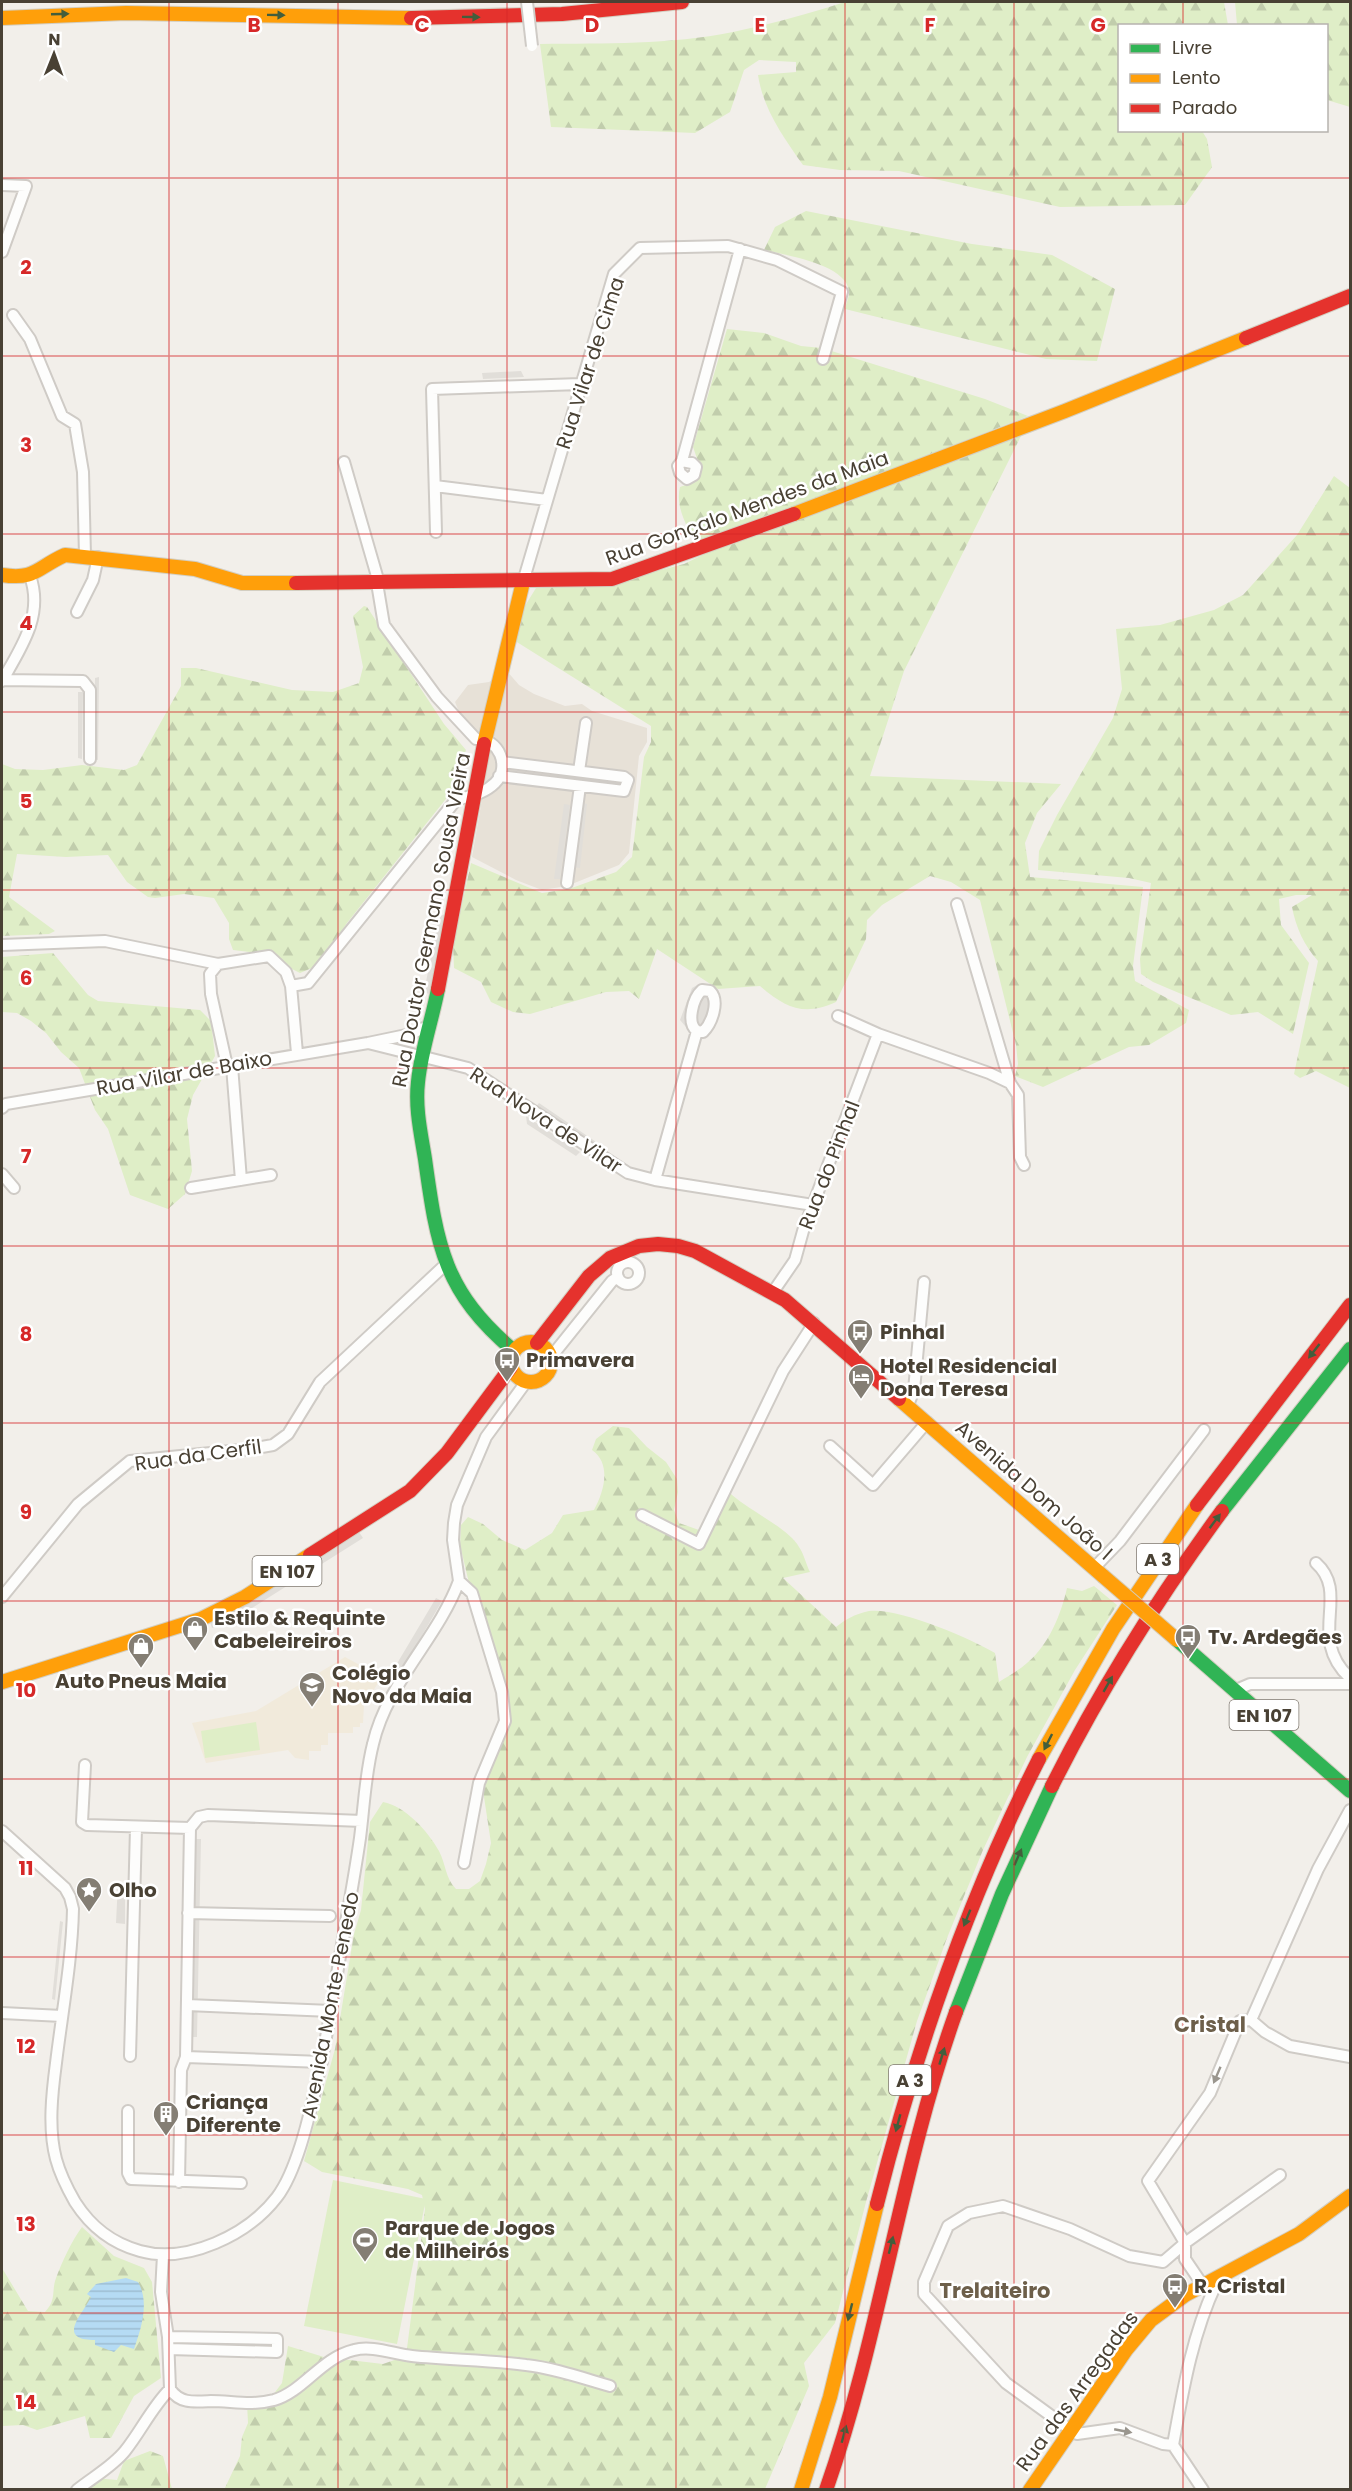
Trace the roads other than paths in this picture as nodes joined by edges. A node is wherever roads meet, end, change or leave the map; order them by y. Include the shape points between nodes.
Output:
1 (527, 2) edge
2 (682, 2) edge
3 (2, 18) edge
4 (532, 46) dead end
5 (2, 185) edge
6 (740, 249) junction
7 (2, 253) edge
8 (1350, 296) edge
9 (13, 315) dead end
10 (823, 359) dead end
11 (580, 384) junction
12 (682, 461) dead end
13 (344, 462) dead end
14 (435, 486) junction
15 (546, 500) junction
16 (436, 532) dead end
17 (91, 556) junction
18 (2, 575) edge
19 (30, 576) junction
20 (523, 582) junction
21 (378, 583) junction
22 (77, 612) dead end
23 (2, 681) edge
24 (586, 723) dead end
25 (486, 738) junction
26 (90, 759) dead end
27 (502, 762) junction
28 (579, 771) junction
29 (499, 776) junction
30 (580, 786) junction
31 (475, 795) junction
32 (567, 883) dead end
33 (957, 904) dead end
34 (2, 945) edge
35 (218, 964) junction
36 (291, 986) junction
37 (838, 1016) dead end
38 (430, 1025) junction
39 (697, 1031) dead end
40 (878, 1034) junction
41 (369, 1043) junction
42 (297, 1053) junction
43 (423, 1055) junction
44 (230, 1066) junction
45 (1010, 1083) junction
46 (2, 1108) edge
47 (1024, 1165) dead end
48 (2, 1174) edge
49 (271, 1175) dead end
50 (240, 1180) junction
51 (655, 1180) junction
52 (14, 1188) dead end
53 (191, 1188) dead end
54 (813, 1205) junction
55 (446, 1265) junction
56 (618, 1277) dead end
57 (924, 1282) dead end
58 (774, 1292) junction
59 (1350, 1305) edge
60 (813, 1323) junction
61 (537, 1343) junction
62 (1350, 1348) edge
63 (514, 1351) junction
64 (551, 1358) junction
65 (511, 1367) junction
66 (525, 1382) junction
67 (493, 1393) junction
68 (511, 1405) junction
69 (908, 1405) junction
70 (927, 1422) junction
71 (1204, 1430) dead end
72 (830, 1446) dead end
73 (642, 1515) dead end
74 (1316, 1563) dead end
75 (1098, 1572) junction
76 (459, 1581) junction
77 (2, 1597) edge
78 (1350, 1678) edge
79 (2, 1683) edge
80 (1350, 1684) edge
81 (1236, 1690) junction
82 (85, 1765) dead end
83 (1350, 1791) edge
84 (1350, 1810) edge
85 (362, 1821) junction
86 (136, 1828) junction
87 (190, 1828) junction
88 (2, 1831) edge
89 (464, 1863) dead end
90 (188, 1913) junction
91 (330, 1916) dead end
92 (187, 2005) junction
93 (331, 2011) junction
94 (2, 2013) edge
95 (62, 2016) junction
96 (1246, 2021) junction
97 (130, 2056) dead end
98 (1350, 2057) edge
99 (186, 2058) junction
100 (322, 2062) junction
101 (128, 2111) dead end
102 (1280, 2175) dead end
103 (179, 2182) junction
104 (241, 2183) dead end
105 (1350, 2196) edge
106 (1185, 2243) junction
107 (163, 2255) junction
108 (1218, 2280) junction
109 (1204, 2287) junction
110 (168, 2337) junction
111 (169, 2349) junction
112 (610, 2386) dead end
113 (170, 2389) junction
114 (1072, 2431) junction
115 (1173, 2445) junction
116 (76, 2490) edge
117 (801, 2490) edge
118 (826, 2490) edge
119 (1030, 2490) edge
120 (1203, 2490) edge

1 - 4 street, bridge
3 -> 2 main road via 88,14 511,17
5 - 7 street via 26,186
6 - 10 street, Rua Vilar de Cima via 777,260 842,292
6 - 11 street, Rua Vilar de Cima via 640,248 615,274
6 - 12 street
8 - 20 main road, Rua Gonçalo Mendes da Maia via 1065,411 645,568 612,579
9 - 17 street via 30,339 62,416 75,424
11 - 14 street via 432,389
11 - 15 street, Rua Vilar de Cima
13 - 21 street
14 - 15 street
14 - 16 street
15 - 20 street, Rua Vilar de Cima
17 - 19 main road, Rua Gonçalo Mendes da Maia via 65,555
17 - 21 main road, Rua Gonçalo Mendes da Maia via 195,569 242,583
17 - 22 street via 93,580
18 - 19 main road
19 - 23 street via 35,590 34,620
20 - 21 main road, Rua Gonçalo Mendes da Maia
20 - 25 main road, Rua Doutor Germano Sousa Vieira
21 - 25 street via 384,625 436,697 476,739
23 - 26 street via 83,681 90,690
24 - 28 street
25 - 27 street
25 - 31 main road, Rua Doutor Germano Sousa Vieira
27 - 28 street
27 - 29 street
28 - 30 street via 628,780 624,791
29 - 30 street
29 - 31 street via 497,782
30 - 32 street
31 - 36 street via 456,800 308,982
31 - 38 main road, Rua Doutor Germano Sousa Vieira
33 - 45 street
34 - 35 street via 105,941
35 - 36 street via 269,956 286,972
35 - 44 street via 210,974 211,994
36 - 42 street
37 - 40 street
38 - 41 street, Rua Vilar de Baixo via 411,1034
38 - 43 main road, Rua Doutor Germano Sousa Vieira
39 - 51 street
40 - 45 street
40 - 54 street, Rua do Pinhal
41 - 42 street, Rua Vilar de Baixo
41 - 43 street, Rua Vilar de Baixo
42 - 44 street, Rua Vilar de Baixo
43 - 51 street, Rua Nova de Vilar via 468,1068 628,1173
43 - 55 main road, Rua Doutor Germano Sousa Vieira via 417,1086 418,1107 436,1231
44 - 46 street, Rua Vilar de Baixo via 6,1104
44 - 50 street
45 - 47 street via 1018,1095 1020,1157
48 - 52 street
49 - 50 street
50 - 53 street
51 - 54 street, Rua Nova de Vilar
54 - 58 street, Rua do Pinhal via 795,1260
55 - 63 main road, Rua Doutor Germano Sousa Vieira via 459,1293 479,1320
55 - 77 street, Rua da Cerfil via 320,1382 288,1434 273,1444 251,1449 130,1461 78,1504
56 - 64 street
57 - 69 street via 914,1390
58 - 60 main road, Avenida Dom João I / EN 107
58 - 61 main road, Avenida Dom João I / EN 107 via 695,1251 659,1244 639,1246 610,1258 589,1276
59 -> 117 main road, A 3 via 1242,1442 1148,1575 1057,1725 1001,1837 950,1961 909,2081 830,2397
60 - 69 main road, Avenida Dom João I / EN 107
60 - 73 street via 783,1371 699,1544
61 - 63 main road via 524,1343
61 - 64 main road
118 -> 62 main road, A 3 via 843,2439 933,2086 976,1958 1020,1853 1080,1733 1151,1614 1214,1521
63 - 65 main road, EN 107
64 - 66 main road via 545,1377
65 - 66 main road
65 - 67 main road, EN 107
66 - 68 street
67 - 68 street
67 - 79 main road, EN 107 via 436,1467 410,1491 245,1598 201,1619
68 - 76 street via 486,1437 457,1505 453,1540
69 - 70 main road, Avenida Dom João I / EN 107
70 - 72 street via 873,1485
70 - 75 main road, Avenida Dom João I / EN 107
71 - 75 street
74 - 78 street via 1323,1569 1330,1587 1331,1651
75 - 81 main road, Avenida Dom João I / EN 107, bridge
76 - 85 street, Avenida Monte Penedo via 452,1600 380,1723 368,1764
76 - 89 street via 472,1593 502,1692 505,1721 479,1783
80 - 81 street via 1250,1684
81 - 83 main road, Avenida Dom João I / EN 107
82 - 86 street via 82,1822
84 - 96 street
85 - 87 street via 208,1815 200,1817
85 - 93 street, Avenida Monte Penedo
86 - 87 street
86 - 97 street
87 - 90 street
88 - 95 street, Avenida Monte Penedo via 70,1896 73,1923
90 - 91 street
90 - 92 street
92 - 93 street
92 - 99 street
93 - 100 street, Avenida Monte Penedo
94 - 95 street
95 - 107 street, Avenida Monte Penedo via 52,2126 62,2177 85,2217 99,2231 129,2248
96 - 98 street via 1290,2046
96 -> 106 street via 1210,2093 1150,2176 1149,2184
99 - 100 street
99 - 103 street via 181,2070
100 - 107 street, Avenida Monte Penedo via 306,2131 277,2197 248,2224 214,2243 199,2250
101 - 103 street via 131,2179
102 - 106 street
103 - 104 street
105 - 108 main road, Rua das Arregadas via 1299,2234
106 - 109 street via 1185,2259
106 - 114 street via 1163,2262 1129,2256 1071,2229 1003,2206 969,2213 948,2226 924,2282 924,2294 1006,2383
107 - 110 street via 161,2292
108 - 109 main road, Rua das Arregadas
108 - 115 street via 1208,2300 1185,2379
109 - 114 main road, Rua das Arregadas via 1185,2295 1151,2320
110 - 111 street
110 - 111 street via 277,2339 277,2352
111 - 113 street
112 - 113 street via 527,2365 422,2357 372,2348 355,2349 334,2358 275,2400 253,2404 183,2401
113 - 116 street via 124,2451
114 -> 115 street via 1077,2434 1120,2428
114 - 119 main road, Rua das Arregadas
115 - 120 street

